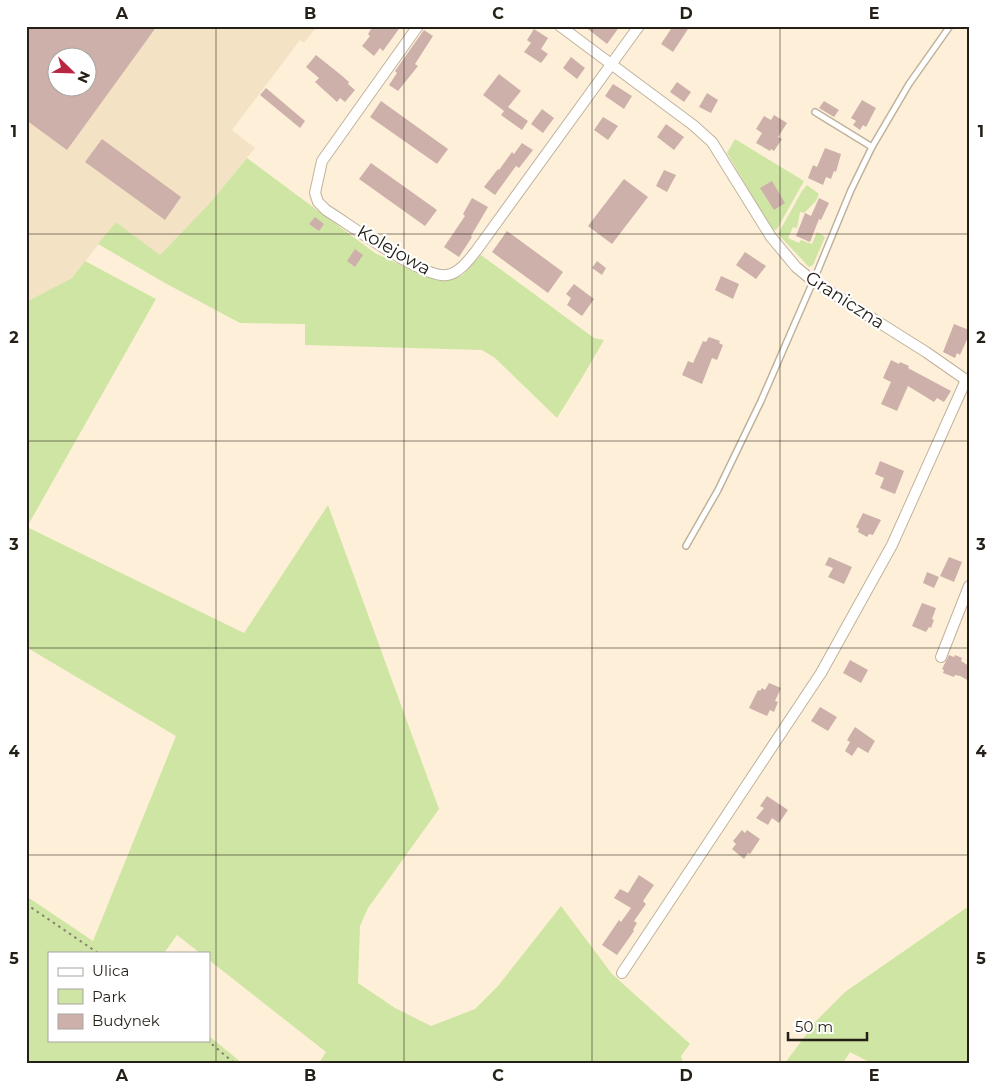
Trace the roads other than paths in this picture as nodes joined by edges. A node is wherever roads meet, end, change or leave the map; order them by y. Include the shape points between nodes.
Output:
1 (418, 26) edge
2 (560, 26) edge
3 (639, 26) edge
4 (950, 26) edge
5 (611, 64) junction
6 (815, 112) dead end
7 (872, 147) junction
8 (813, 281) junction
9 (968, 379) edge
10 (686, 546) dead end
11 (969, 586) edge
12 (942, 657) dead end
13 (622, 973) dead end

1 - 5 street, Kolejowa via 322,161 315,193 326,210 398,256 435,274 448,276 476,251
2 - 5 street
3 - 5 street, Kolejowa
4 - 7 lane via 909,84
5 - 8 street, Graniczna via 712,142 771,237 796,267
6 - 7 lane
7 - 8 lane
8 - 9 street, Graniczna
8 - 10 lane via 741,444
9 - 13 street via 892,545 821,673
11 - 12 street

